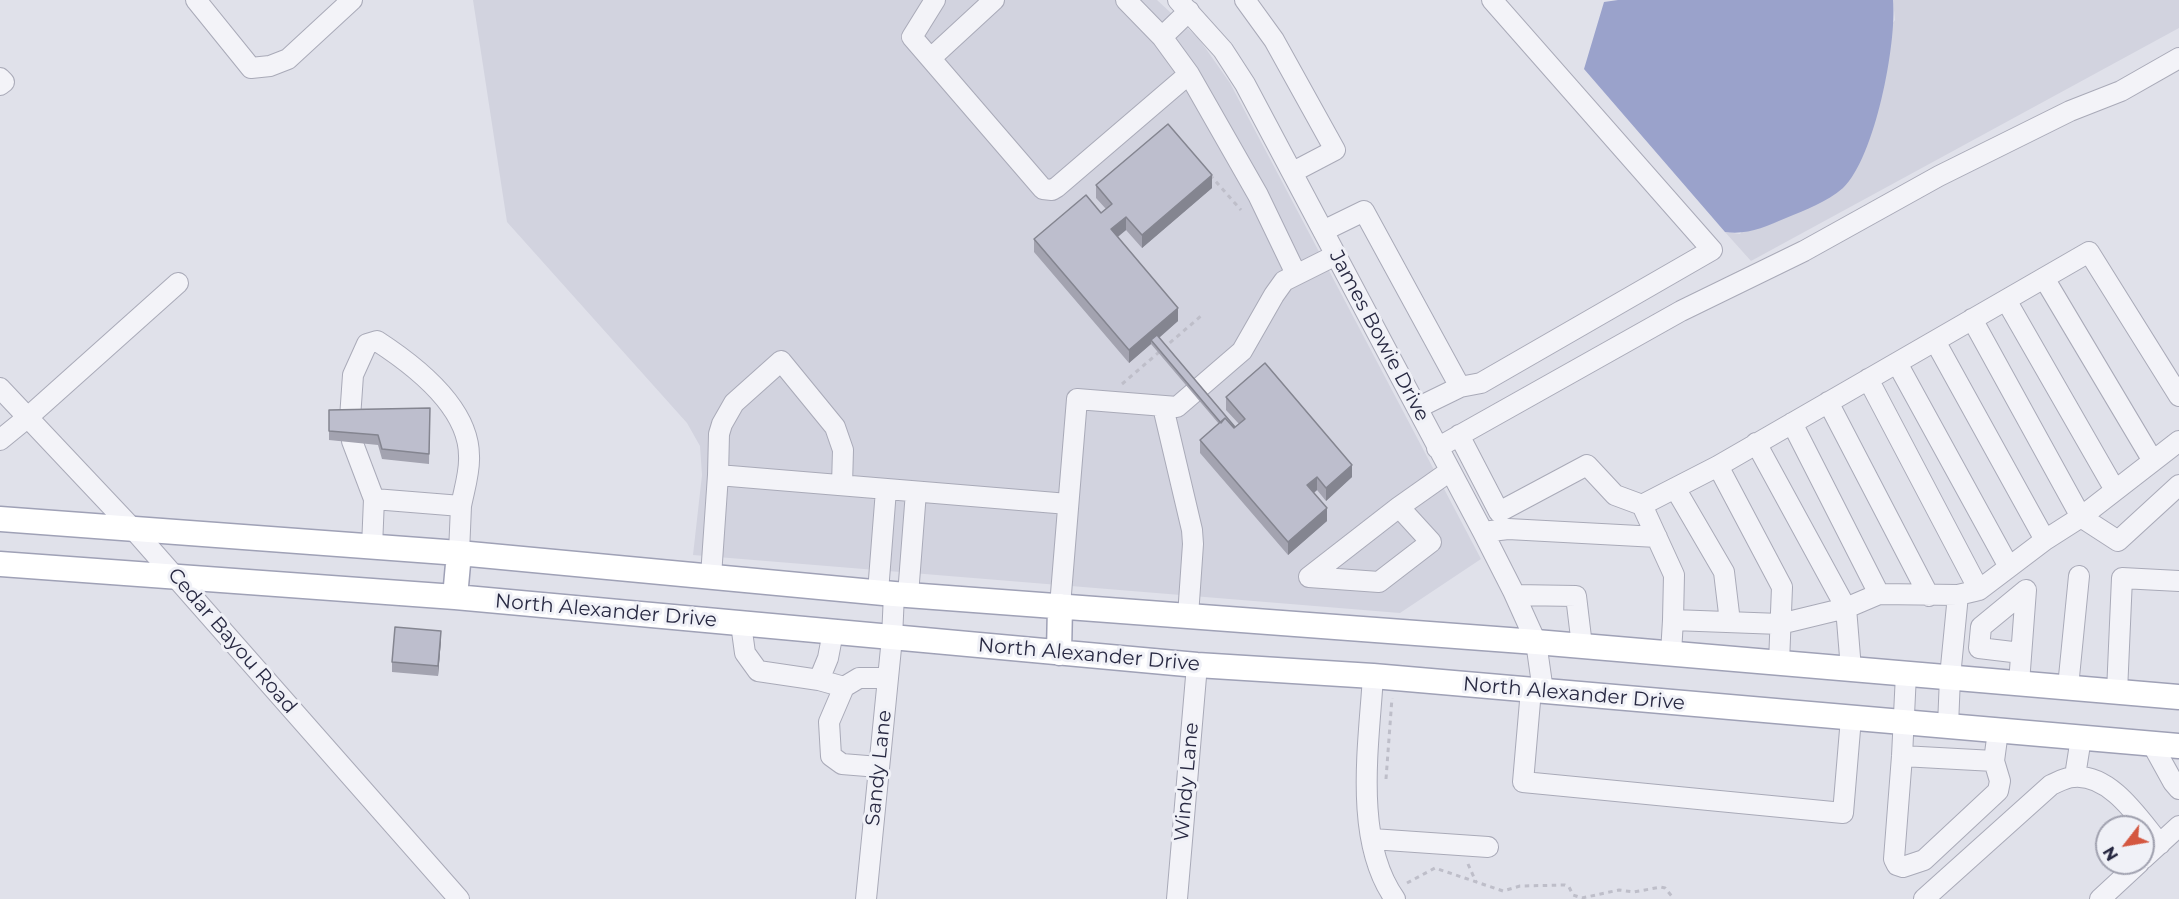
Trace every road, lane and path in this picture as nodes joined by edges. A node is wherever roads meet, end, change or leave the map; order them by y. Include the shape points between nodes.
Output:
1 (196, 0) edge
2 (352, 0) edge
3 (935, 0) edge
4 (994, 0) edge
5 (1126, 0) edge
6 (1245, 0) edge
7 (1492, 0) edge
8 (1184, 5) edge
9 (1162, 38) junction
10 (931, 58) junction
11 (2179, 58) edge
12 (1189, 74) junction
13 (1206, 170) edge
14 (1293, 172) junction
15 (1241, 210) dead end
16 (1323, 231) junction
17 (1336, 255) junction
18 (1296, 274) junction
19 (2044, 278) junction
20 (178, 283) dead end
21 (2006, 300) junction
22 (1201, 316) dead end
23 (1972, 319) junction
24 (1935, 341) junction
25 (1161, 350) junction
26 (1168, 358) edge
27 (1897, 363) junction
28 (1868, 379) junction
29 (1460, 387) junction
30 (0, 388) edge
31 (1114, 391) dead end
32 (2179, 396) edge
33 (1828, 402) junction
34 (1163, 407) junction
35 (1417, 408) junction
36 (27, 418) junction
37 (1792, 423) junction
38 (1459, 435) junction
39 (0, 440) edge
40 (2179, 441) edge
41 (1756, 443) junction
42 (1437, 448) junction
43 (2153, 461) junction
44 (1718, 466) junction
45 (1450, 471) junction
46 (718, 475) junction
47 (842, 485) junction
48 (2179, 485) edge
49 (1675, 488) junction
50 (886, 490) junction
51 (2115, 490) junction
52 (916, 492) junction
53 (374, 499) junction
54 (1068, 504) junction
55 (1642, 505) junction
56 (461, 506) junction
57 (1399, 507) junction
58 (2081, 517) junction
59 (0, 519) edge
60 (1503, 521) junction
61 (133, 529) junction
62 (1483, 532) junction
63 (882, 535) junction
64 (1657, 537) junction
65 (912, 539) junction
66 (2045, 540) junction
67 (372, 547) junction
68 (459, 554) junction
69 (0, 564) edge
70 (2009, 567) junction
71 (711, 576) junction
72 (2079, 576) dead end
73 (176, 578) junction
74 (2179, 581) edge
75 (1978, 590) junction
76 (893, 594) junction
77 (1879, 594) junction
78 (1515, 595) junction
79 (1958, 595) junction
80 (1929, 596) junction
81 (455, 597) junction
82 (1060, 606) junction
83 (1846, 608) junction
84 (1188, 615) junction
85 (1673, 620) junction
86 (1730, 622) junction
87 (741, 624) junction
88 (1780, 624) junction
89 (833, 632) junction
90 (892, 638) junction
91 (1536, 642) junction
92 (1582, 646) junction
93 (1059, 653) junction
94 (1671, 653) junction
95 (2021, 653) dead end
96 (1779, 663) junction
97 (1197, 665) junction
98 (1851, 669) junction
99 (1906, 674) junction
100 (1383, 676) junction
101 (1950, 677) junction
102 (888, 678) junction
103 (819, 680) junction
104 (2019, 683) junction
105 (844, 687) junction
106 (2068, 687) junction
107 (1537, 691) junction
108 (2117, 692) junction
109 (2179, 697) edge
110 (1851, 718) junction
111 (1904, 723) junction
112 (1948, 726) junction
113 (1998, 731) junction
114 (2081, 738) junction
115 (2152, 744) junction
116 (2179, 746) edge
117 (1902, 756) junction
118 (1994, 760) junction
119 (879, 767) junction
120 (2075, 776) junction
121 (1386, 788) dead end
122 (2179, 789) edge
123 (2179, 826) edge
124 (1372, 839) junction
125 (2160, 844) junction
126 (1488, 848) dead end
127 (2155, 848) edge
128 (2126, 875) edge
129 (1398, 893) edge
130 (459, 899) edge
131 (866, 899) edge
132 (1177, 899) edge
133 (1674, 899) edge
134 (1924, 899) edge
135 (2100, 899) edge

1 - 2 street via 251,68 288,59
3 - 10 street via 912,37
4 - 10 street
5 - 9 street
6 - 14 street via 1274,40 1335,150
7 - 29 street via 1712,250 1481,382
8 - 9 street
8 - 14 street, James Bowie Drive via 1223,50
9 - 12 street
10 - 12 street via 1047,190 1057,187
11 - 38 street via 2121,91 2070,111 1939,176 1804,251 1681,311
12 - 18 street via 1258,195
13 - 15 path
14 - 16 street, James Bowie Drive
16 - 17 street, James Bowie Drive
16 - 29 street via 1364,211
17 - 18 street
17 - 35 street, James Bowie Drive
18 - 34 street via 1278,287 1242,351 1181,404
19 - 21 street
19 - 32 street via 2089,252
19 - 43 street
20 - 36 street
21 - 23 street
21 - 51 street
22 - 25 path
23 - 24 street
23 - 58 street
24 - 27 street
24 - 66 street
25 - 26 path
25 - 31 path
27 - 28 street
27 - 70 street
28 - 33 street
28 - 75 street
29 - 35 street
30 - 36 street, Cedar Bayou Road
33 - 37 street
33 - 80 street
34 - 54 street via 1077,399
34 - 84 street via 1193,544
35 - 42 street, James Bowie Drive
36 - 39 street
36 - 61 street, Cedar Bayou Road
37 - 41 street
37 - 77 street
38 - 42 street
38 - 60 street
40 - 43 street
41 - 44 street
41 - 83 street
42 - 45 street, James Bowie Drive
43 - 51 street
44 - 49 street
44 - 88 street via 1782,587
45 - 57 street
45 - 62 street, James Bowie Drive
46 - 47 street
46 - 47 street via 718,434 726,414 781,361 835,427 843,450
46 - 71 street
47 - 50 street
48 - 58 street via 2118,541
49 - 55 street
49 - 86 street via 1724,572
50 - 52 street
50 - 63 street
51 - 58 street
52 - 54 street
52 - 65 street
53 - 56 street
53 - 56 street via 352,441 350,418 353,375 367,344 376,341 405,359 460,419 470,456
53 - 67 street
54 - 82 street
55 - 60 street via 1615,495 1587,465
55 - 64 street
56 - 68 street
57 - 57 street via 1431,542 1379,582 1309,577
58 - 66 street
59 - 61 main road
60 - 62 street
60 - 64 street
61 - 67 main road
61 - 73 street, Cedar Bayou Road
62 - 78 street, James Bowie Drive
63 - 65 street
63 - 76 street
64 - 85 street via 1674,575
65 - 76 street
66 - 70 street
67 - 68 main road
68 - 71 main road
68 - 81 main road
69 - 73 main road, North Alexander Drive
70 - 75 street
71 - 76 main road
72 - 106 street
73 - 81 main road, North Alexander Drive
73 - 130 street, Cedar Bayou Road
74 - 108 street via 2122,579
75 - 79 street
76 - 82 main road
76 - 90 street, Sandy Lane
77 - 80 street
77 - 83 street
78 - 91 street, James Bowie Drive
78 - 92 street via 1576,596
79 - 80 street
79 - 101 street
81 - 87 main road, North Alexander Drive
82 - 84 main road
82 - 93 main road
83 - 88 street
83 - 98 street
84 - 91 main road
85 - 86 street
85 - 94 street
86 - 88 street
87 - 89 main road, North Alexander Drive
87 - 103 street via 745,653 758,671
88 - 96 street
89 - 90 main road, North Alexander Drive
89 - 103 street
90 - 93 main road, North Alexander Drive
90 - 102 street, Sandy Lane
91 - 92 main road
91 - 107 street, James Bowie Drive
92 - 94 main road
93 - 97 main road, North Alexander Drive
94 - 96 main road
95 - 104 street
96 - 98 main road
97 - 100 main road, North Alexander Drive
97 - 132 street, Windy Lane
98 - 99 main road
99 - 101 main road
99 - 111 street
100 - 107 main road, North Alexander Drive
100 - 121 path
100 - 124 street via 1367,793
101 - 104 main road
101 - 112 street
102 - 105 street via 859,678
102 - 119 street, Sandy Lane
103 - 105 street
104 - 106 main road
105 - 119 street via 829,722 831,756 842,764
106 - 108 main road
107 - 110 main road, North Alexander Drive
107 - 110 street, James Bowie Drive via 1523,782 1843,813
108 - 109 main road
110 - 111 main road, North Alexander Drive
111 - 112 main road, North Alexander Drive
111 - 117 street
112 - 113 main road, North Alexander Drive
113 - 114 main road, North Alexander Drive
113 - 118 street
114 - 115 main road, North Alexander Drive
114 - 120 street
115 - 116 main road, North Alexander Drive
115 - 122 street
117 - 118 street
117 - 118 street via 1894,859 1903,867 1924,861 1998,791 2000,781
119 - 131 street, Sandy Lane
120 - 125 street via 2101,784 2116,794
120 - 134 street via 2051,784
123 - 125 street
124 - 126 street
124 - 129 street via 1381,873
125 - 127 street
128 - 135 street
129 - 133 path via 1436,868 1503,891 1520,885 1565,885 1573,895 1582,898 1661,887

